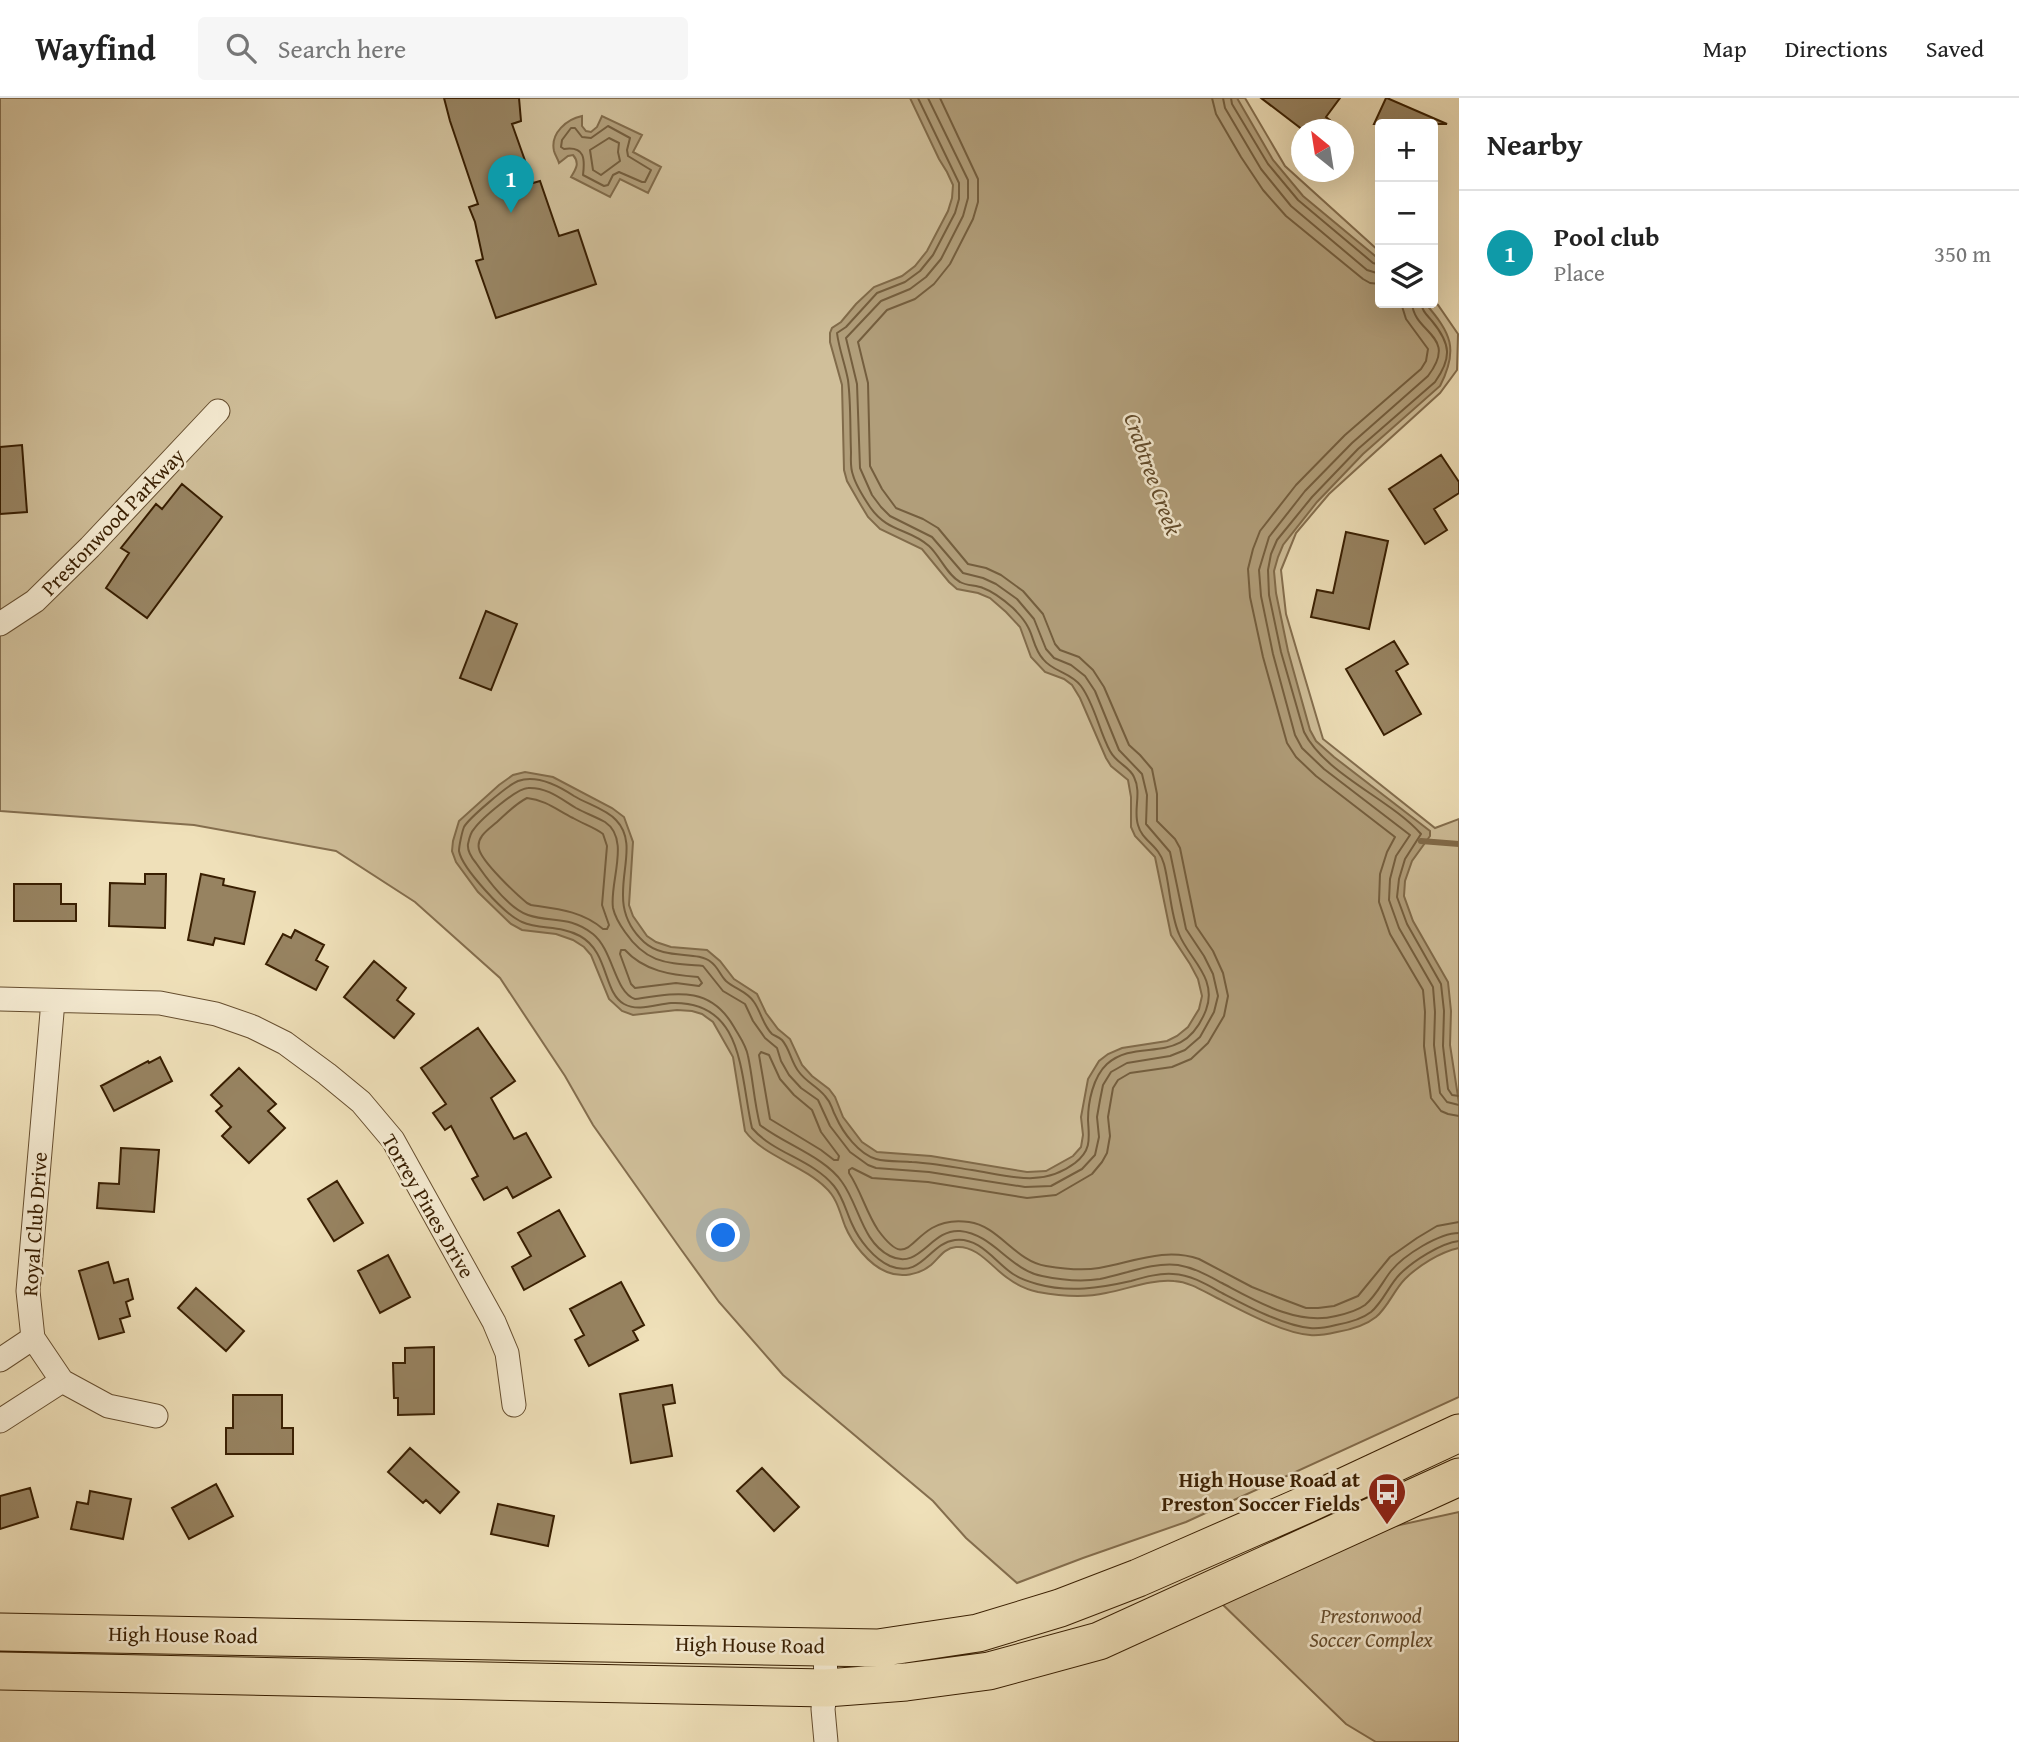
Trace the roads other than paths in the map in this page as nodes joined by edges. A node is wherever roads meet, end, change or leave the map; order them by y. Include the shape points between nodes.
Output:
1 (218, 411) dead end
2 (0, 624) edge
3 (0, 999) edge
4 (53, 1000) junction
5 (33, 1338) junction
6 (0, 1360) edge
7 (62, 1381) junction
8 (514, 1405) dead end
9 (156, 1416) dead end
10 (0, 1421) edge
11 (1459, 1433) edge
12 (1459, 1476) edge
13 (0, 1632) edge
14 (825, 1646) junction
15 (0, 1671) edge
16 (826, 1688) junction
17 (826, 1742) edge

1 - 2 street, Prestonwood Parkway via 36,601
3 - 4 street, Torrey Pines Drive
4 - 5 street, Royal Club Drive via 28,1290
4 - 8 street, Torrey Pines Drive via 160,1003 216,1014 285,1043 361,1102 393,1140 494,1322 507,1353
5 - 6 street
5 - 7 street, Royal Club Drive
7 - 9 street, Royal Club Drive via 108,1406
7 - 10 street
11 - 14 main road, High House Road via 1187,1557 1060,1608 978,1633 878,1648
12 - 16 main road, High House Road via 1099,1642 989,1671
13 - 14 main road, High House Road
14 - 16 street
15 - 16 main road, High House Road
16 - 17 street via 822,1709

